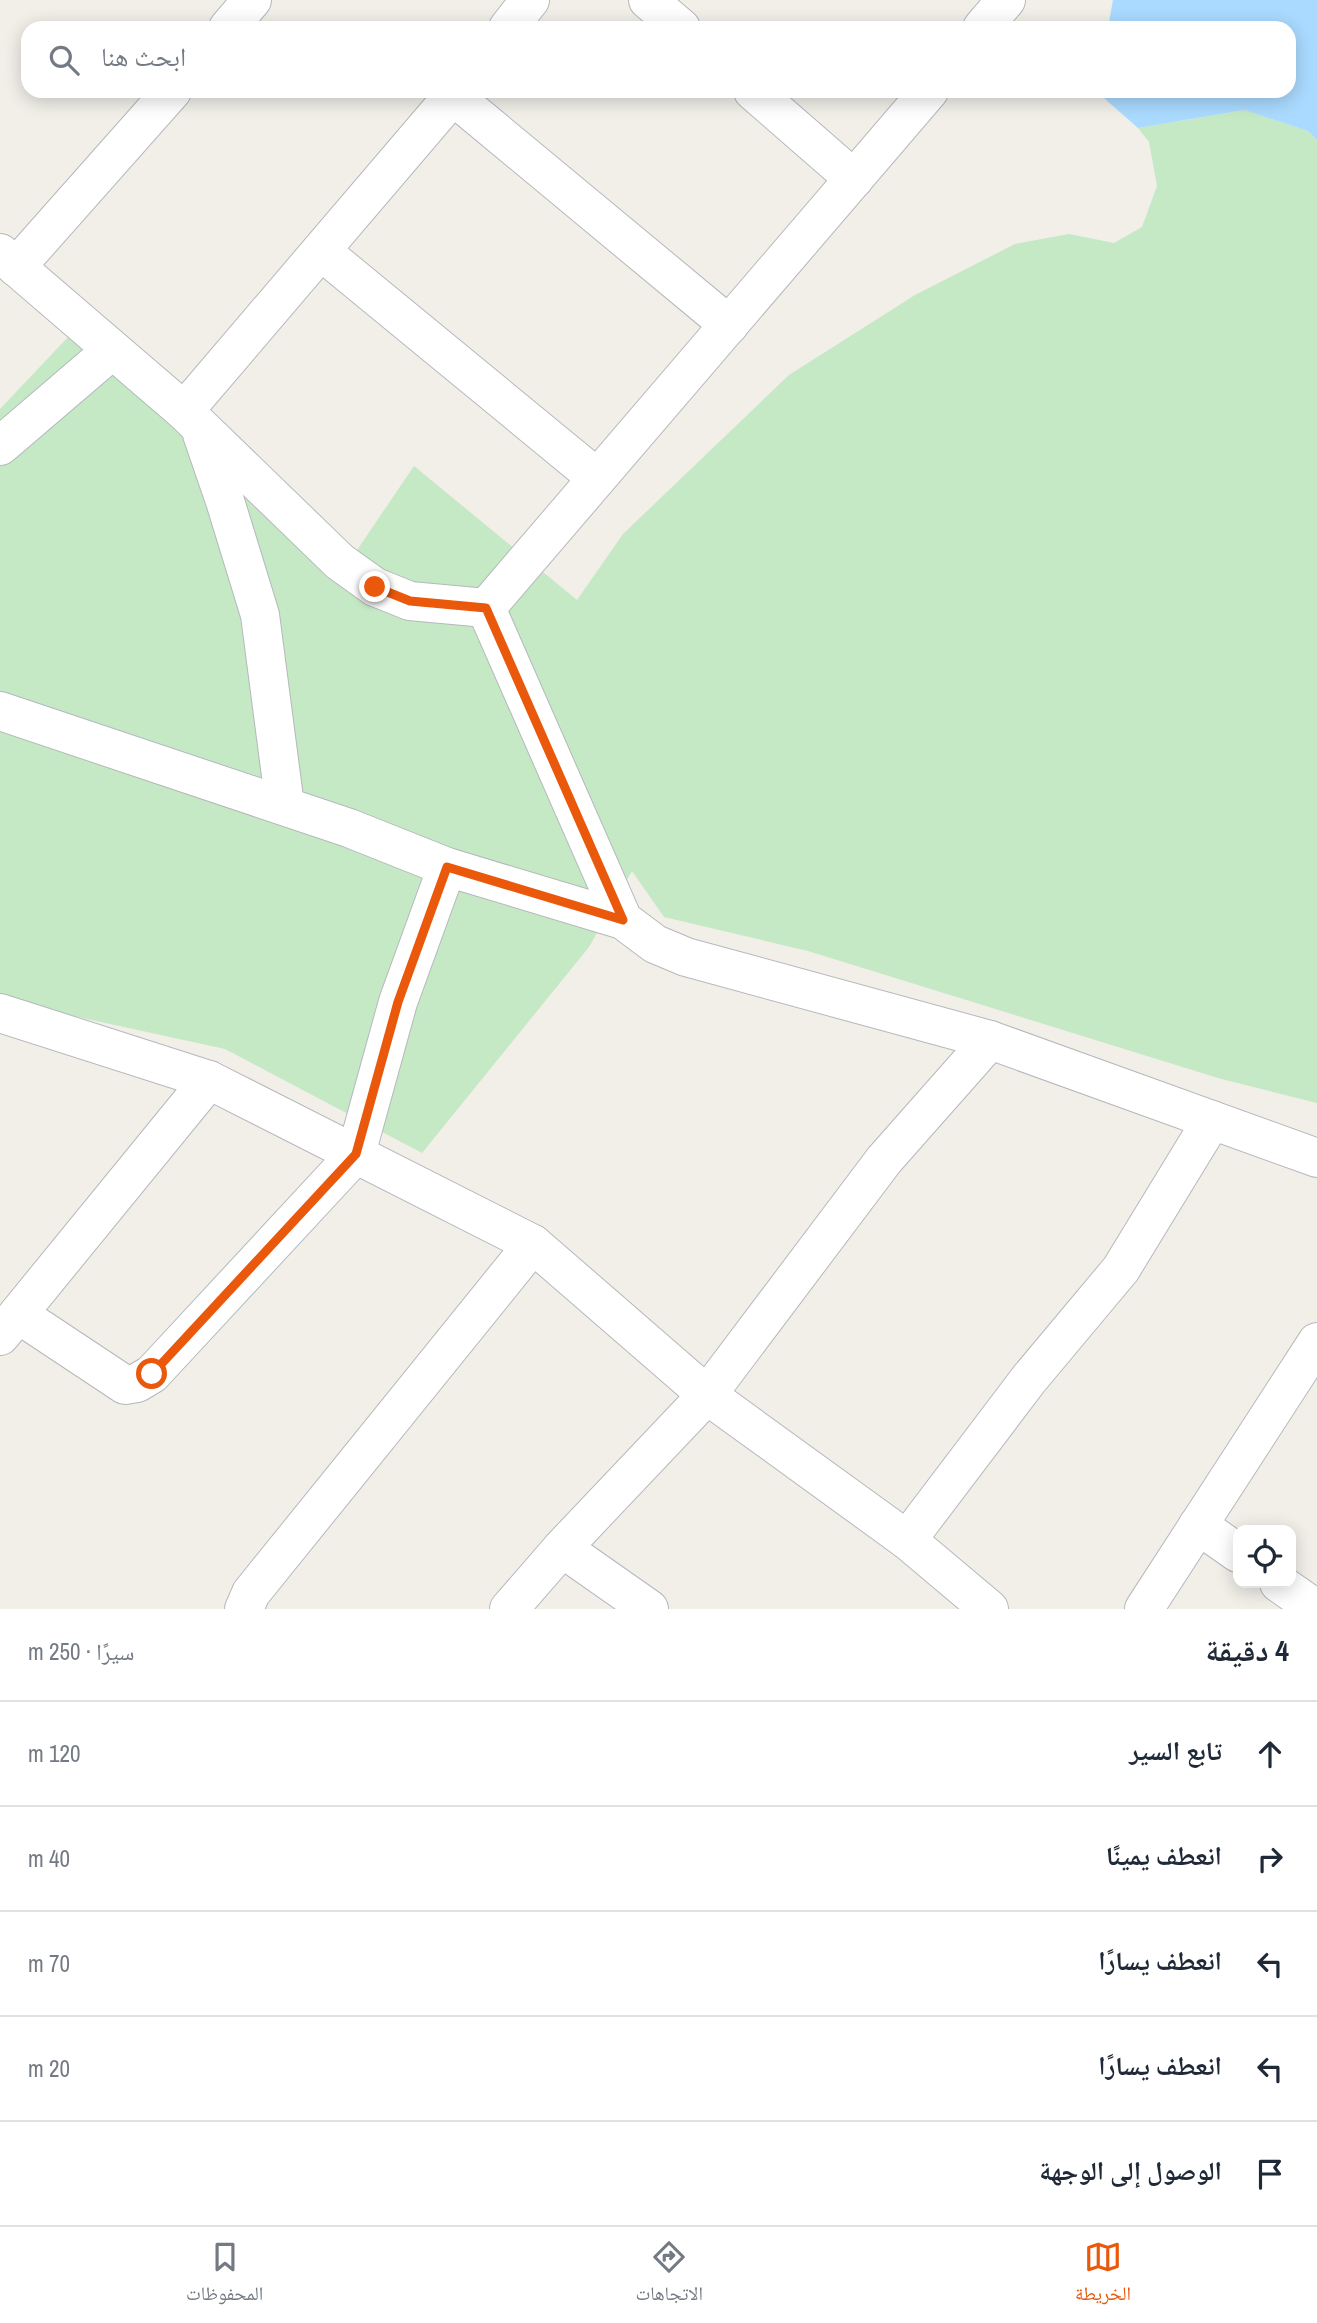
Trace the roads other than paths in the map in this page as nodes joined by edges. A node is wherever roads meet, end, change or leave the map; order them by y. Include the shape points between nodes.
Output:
1 (253, 0) edge
2 (530, 0) edge
3 (649, 0) edge
4 (1006, 0) edge
5 (234, 21) edge
6 (514, 21) edge
7 (673, 21) edge
8 (988, 21) edge
9 (165, 98) edge
10 (452, 98) edge
11 (460, 98) edge
12 (761, 98) edge
13 (923, 98) edge
14 (854, 179) junction
15 (321, 251) junction
16 (8, 260) edge
17 (729, 325) junction
18 (111, 351) junction
19 (191, 419) junction
20 (0, 446) edge
21 (597, 478) junction
22 (486, 608) junction
23 (0, 711) edge
24 (285, 806) junction
25 (447, 867) junction
26 (623, 920) junction
27 (0, 1013) edge
28 (990, 1040) junction
29 (209, 1080) junction
30 (1212, 1120) junction
31 (356, 1154) junction
32 (1317, 1158) edge
33 (533, 1244) junction
34 (9, 1325) edge
35 (1317, 1342) edge
36 (707, 1395) junction
37 (1198, 1525) junction
38 (907, 1541) junction
39 (562, 1548) junction
40 (1233, 1550) edge
41 (1286, 1588) edge
42 (244, 1609) edge
43 (509, 1609) edge
44 (649, 1609) edge
45 (989, 1609) edge
46 (1144, 1609) edge
47 (1316, 1609) edge

1 - 5 street
2 - 6 street
3 - 7 street
4 - 8 street
9 - 16 street
10 - 15 street
11 - 17 street
12 - 14 street
13 - 14 street
14 - 17 street
15 - 19 street
15 - 21 street
16 - 18 street
17 - 21 street
18 - 19 street
18 - 20 street
19 - 22 street via 340,562 375,587 410,601
19 - 24 street via 226,501 260,615
21 - 22 street
22 - 26 street
23 - 24 street
24 - 25 street
25 - 26 street
25 - 31 street via 398,1002
26 - 28 street via 655,944 686,957
27 - 29 street
28 - 30 street
28 - 36 street via 884,1160
29 - 31 street
29 - 34 street
30 - 32 street
30 - 38 street via 1121,1269 1029,1379
31 - 33 street
31 - 34 street via 152,1374 137,1383 125,1385
33 - 36 street
33 - 42 street via 251,1593
35 - 37 street
36 - 38 street
36 - 39 street
37 - 40 street
37 - 46 street
38 - 45 street
39 - 43 street
39 - 44 street
41 - 47 street

